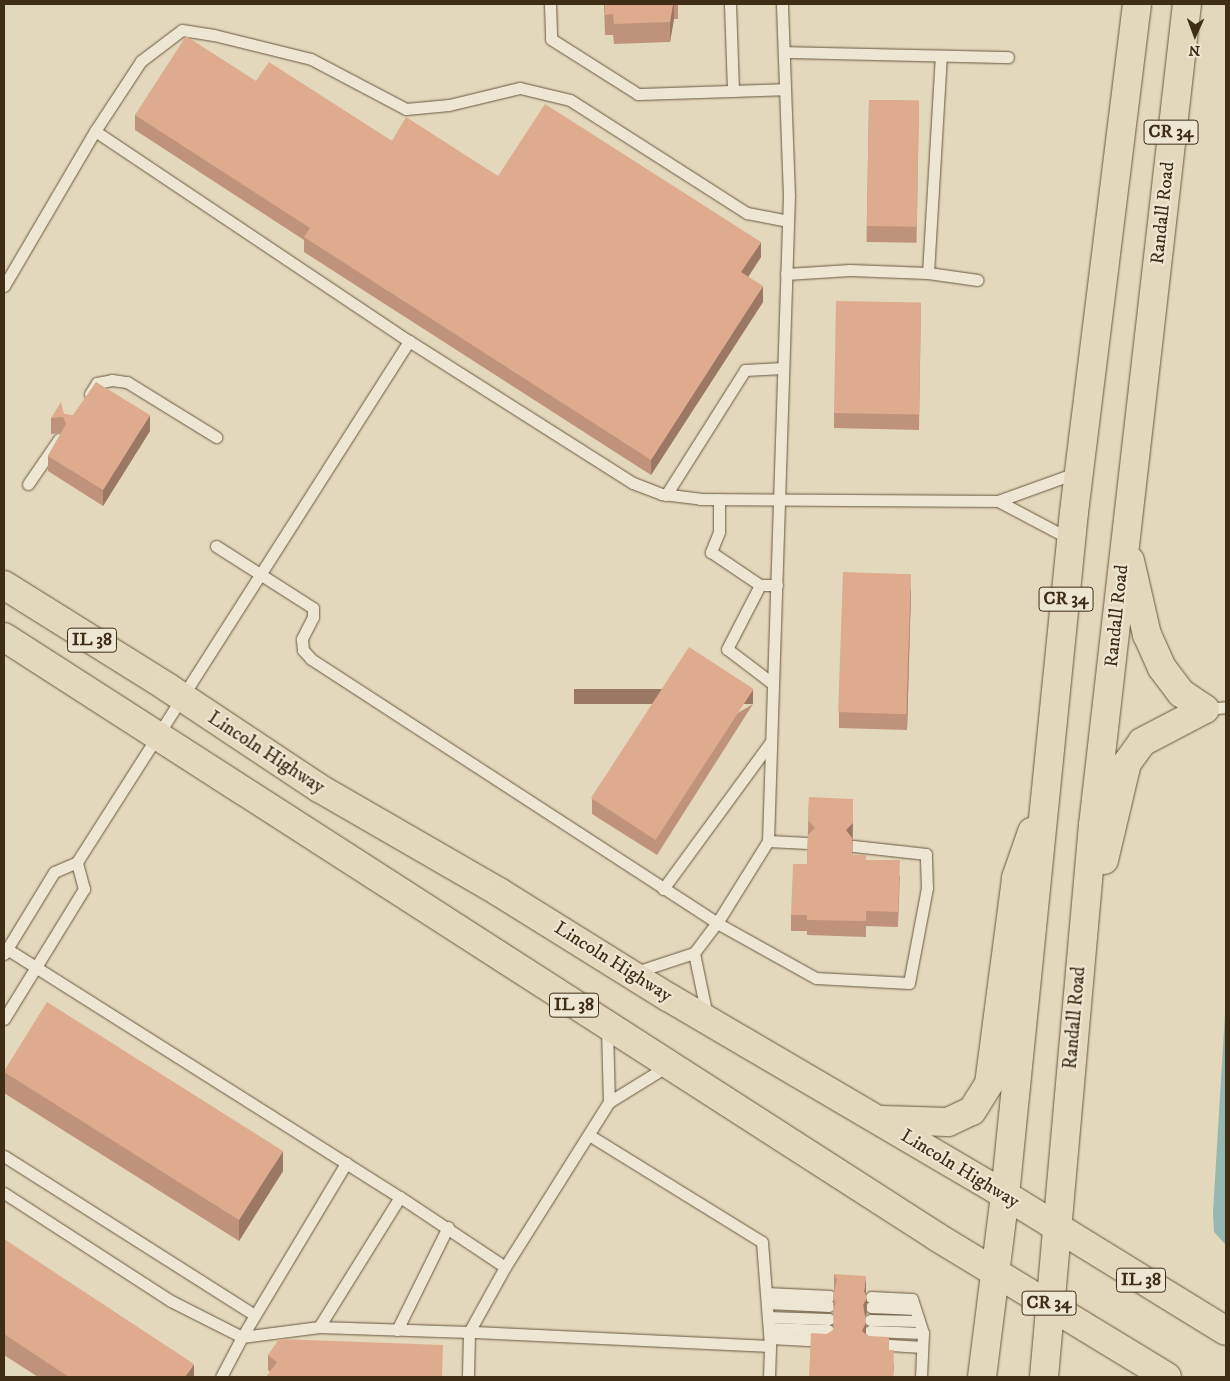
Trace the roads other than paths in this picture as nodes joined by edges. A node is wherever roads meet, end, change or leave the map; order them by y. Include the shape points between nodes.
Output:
1 (550, 4) edge
2 (730, 4) edge
3 (782, 4) edge
4 (1137, 4) edge
5 (1187, 4) edge
6 (784, 52) junction
7 (941, 56) junction
8 (1008, 57) dead end
9 (785, 89) junction
10 (733, 91) junction
11 (95, 130) junction
12 (788, 221) junction
13 (928, 273) junction
14 (786, 274) junction
15 (978, 280) dead end
16 (4, 286) edge
17 (409, 341) junction
18 (783, 368) junction
19 (80, 408) edge
20 (216, 437) dead end
21 (59, 439) edge
22 (1079, 471) junction
23 (28, 484) dead end
24 (666, 495) junction
25 (719, 499) junction
26 (779, 499) junction
27 (998, 502) junction
28 (1126, 539) junction
29 (1072, 540) junction
30 (216, 546) dead end
31 (260, 574) junction
32 (4, 585) edge
33 (760, 585) junction
34 (777, 585) junction
35 (4, 637) edge
36 (772, 683) junction
37 (180, 696) junction
38 (1216, 708) edge
39 (156, 735) junction
40 (770, 743) junction
41 (1048, 783) junction
42 (768, 841) junction
43 (808, 843) edge
44 (853, 846) edge
45 (77, 862) junction
46 (663, 889) junction
47 (717, 923) junction
48 (5, 951) edge
49 (694, 953) junction
50 (1081, 953) junction
51 (35, 968) junction
52 (632, 973) junction
53 (4, 1019) edge
54 (708, 1020) junction
55 (607, 1026) junction
56 (668, 1065) junction
57 (609, 1102) junction
58 (878, 1120) junction
59 (589, 1135) junction
60 (4, 1156) edge
61 (346, 1163) junction
62 (4, 1193) edge
63 (1005, 1195) junction
64 (400, 1197) junction
65 (448, 1227) junction
66 (1055, 1228) junction
67 (505, 1267) junction
68 (994, 1273) junction
69 (766, 1298) junction
70 (829, 1301) dead end
71 (871, 1302) dead end
72 (1049, 1305) junction
73 (255, 1315) junction
74 (918, 1321) junction
75 (319, 1327) junction
76 (397, 1330) junction
77 (1226, 1331) edge
78 (469, 1332) junction
79 (769, 1332) junction
80 (923, 1333) junction
81 (242, 1337) junction
82 (870, 1344) edge
83 (922, 1347) junction
84 (1158, 1376) edge
85 (221, 1377) edge
86 (468, 1377) edge
87 (769, 1377) edge
88 (921, 1377) edge
89 (982, 1377) edge
90 (1044, 1377) edge

1 - 10 lane via 551,39 638,94
2 - 10 lane
3 - 6 lane
4 - 22 main road, CR 34
5 - 28 main road, Randall Road / CR 34
6 - 7 lane
6 - 9 lane
7 - 8 lane
7 - 13 lane
9 - 10 lane
9 - 12 lane
11 - 12 lane via 140,61 182,30 311,60 406,109 449,105 520,88 570,100 747,213
11 - 16 lane
11 - 17 lane
12 - 14 lane
13 - 14 lane via 850,270
13 - 15 lane
14 - 18 lane
17 - 24 lane via 633,483
17 - 31 lane
18 - 24 lane via 745,370
18 - 26 lane
19 - 20 lane via 97,384 112,380 127,382
21 - 23 lane
22 - 27 lane
22 - 29 main road, CR 34
24 - 25 lane
25 - 26 lane
25 - 33 lane via 719,532 711,552
26 - 27 lane
26 - 34 lane
27 - 29 lane
28 - 38 main road via 1147,636 1162,668 1181,693
28 - 50 main road, Randall Road / CR 34
29 - 41 main road, CR 34
30 - 31 lane
31 - 37 lane
31 - 46 lane via 313,608 313,617 302,640 311,659
32 - 37 main road, Lincoln Highway / IL 38
33 - 34 lane
33 - 36 lane via 728,649
34 - 36 lane
35 - 39 main road, IL 38
36 - 40 lane
37 - 39 lane
37 - 52 main road, Lincoln Highway / IL 38 via 319,788
38 - 50 main road via 1142,742 1127,763
39 - 45 lane
39 - 55 main road, IL 38
40 - 42 lane
40 - 46 lane
41 - 58 main road via 1016,878 989,1084 972,1111 948,1122
41 - 63 main road, CR 34
42 - 43 lane
42 - 47 lane
44 - 47 lane via 926,854 927,888 910,983 816,978
45 - 48 lane via 54,872
45 - 51 lane via 84,890
46 - 47 lane
47 - 49 lane
48 - 51 lane
49 - 52 lane
49 - 54 lane
50 - 66 main road, Randall Road / CR 34
51 - 53 lane
51 - 61 lane
52 - 54 main road, Lincoln Highway / IL 38
54 - 58 main road, Lincoln Highway / IL 38
55 - 56 main road, IL 38
55 - 57 lane
56 - 57 lane
56 - 68 main road, IL 38
57 - 59 lane
58 - 63 main road, Lincoln Highway / IL 38
59 - 67 lane
59 - 69 lane via 762,1242
60 - 73 lane
61 - 64 lane
61 - 73 lane
62 - 81 lane via 171,1301
63 - 66 main road, Lincoln Highway / IL 38
63 - 68 main road, CR 34
64 - 65 lane
64 - 75 lane
65 - 67 lane
65 - 76 lane
66 - 72 main road, CR 34
66 - 77 main road, Lincoln Highway / IL 38
67 - 78 lane
68 - 72 main road, IL 38
68 - 89 main road, CR 34
69 - 70 lane
69 - 79 lane
71 - 74 lane via 913,1304
72 - 84 main road, IL 38
72 - 90 main road, CR 34
73 - 81 lane
74 - 80 lane
74 - 80 lane via 870,1326
75 - 76 lane
75 - 81 lane
76 - 78 lane
78 - 79 lane
78 - 86 lane
79 - 79 lane via 828,1330
79 - 87 lane
80 - 83 lane
81 - 85 lane
82 - 83 lane
83 - 88 lane

